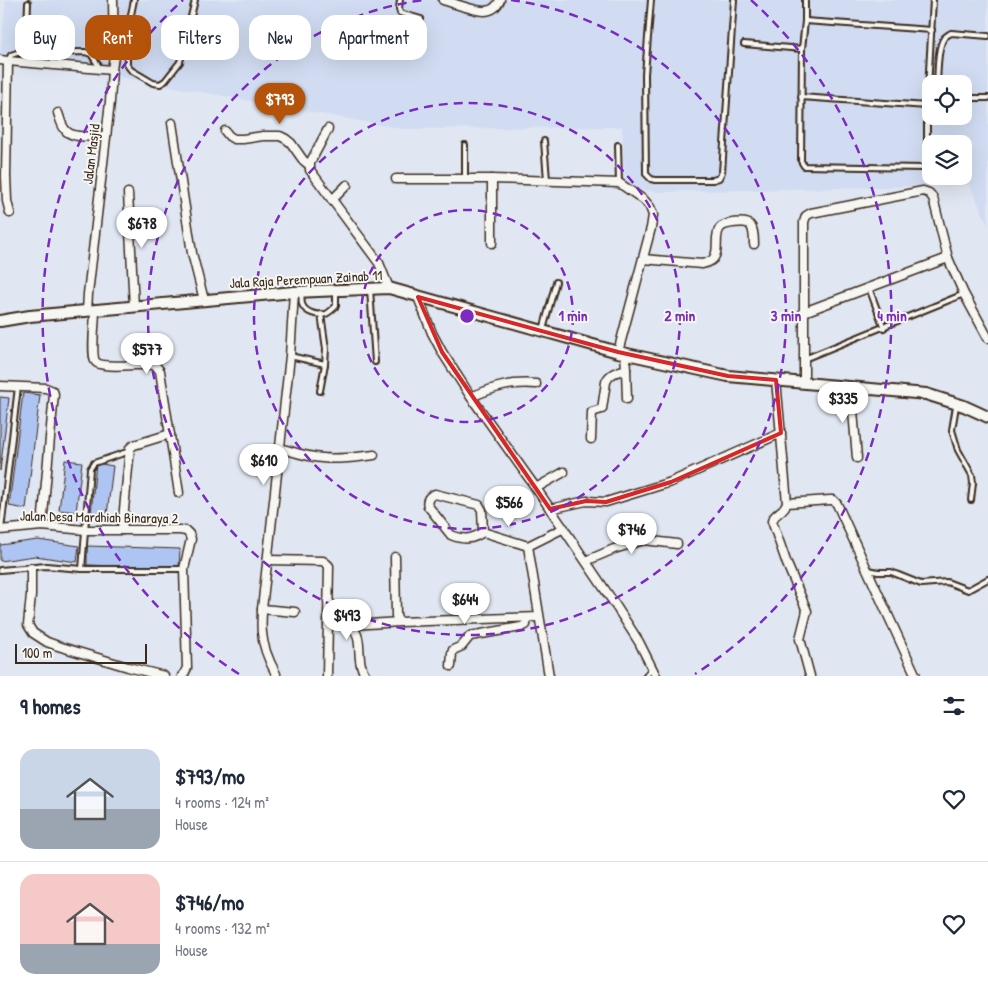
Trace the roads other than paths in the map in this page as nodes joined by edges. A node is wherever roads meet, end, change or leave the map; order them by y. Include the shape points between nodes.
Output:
1 (113, 0) edge
2 (134, 0) edge
3 (195, 0) edge
4 (400, 0) edge
5 (443, 0) edge
6 (500, 0) edge
7 (651, 0) edge
8 (734, 0) edge
9 (806, 0) edge
10 (933, 0) edge
11 (28, 3) dead end
12 (28, 15) edge
13 (407, 15) edge
14 (806, 20) junction
15 (932, 30) junction
16 (988, 36) edge
17 (744, 44) dead end
18 (802, 49) junction
19 (75, 52) edge
20 (15, 54) edge
21 (4, 61) edge
22 (101, 69) junction
23 (112, 70) junction
24 (929, 75) edge
25 (938, 75) edge
26 (801, 97) junction
27 (972, 98) edge
28 (988, 98) edge
29 (922, 106) edge
30 (58, 113) dead end
31 (172, 122) dead end
32 (927, 125) edge
33 (328, 129) dead end
34 (225, 131) dead end
35 (106, 136) junction
36 (544, 141) dead end
37 (465, 145) dead end
38 (618, 145) dead end
39 (309, 165) junction
40 (396, 179) dead end
41 (465, 179) junction
42 (492, 179) junction
43 (546, 180) junction
44 (619, 182) junction
45 (347, 185) dead end
46 (128, 192) dead end
47 (332, 200) junction
48 (10, 213) dead end
49 (492, 244) dead end
50 (754, 244) dead end
51 (948, 258) junction
52 (643, 259) junction
53 (556, 282) dead end
54 (869, 287) junction
55 (389, 288) junction
56 (370, 289) junction
57 (336, 291) junction
58 (298, 292) junction
59 (964, 294) junction
60 (418, 297) junction
61 (204, 300) junction
62 (134, 307) junction
63 (91, 311) junction
64 (804, 312) junction
65 (321, 314) junction
66 (0, 321) edge
67 (884, 328) junction
68 (543, 332) junction
69 (988, 338) edge
70 (622, 353) junction
71 (290, 356) junction
72 (804, 360) junction
73 (375, 362) dead end
74 (325, 364) junction
75 (626, 369) junction
76 (776, 380) junction
77 (804, 383) junction
78 (536, 384) dead end
79 (0, 386) edge
80 (18, 387) junction
81 (851, 387) junction
82 (320, 390) dead end
83 (471, 397) junction
84 (626, 399) dead end
85 (957, 404) junction
86 (988, 417) edge
87 (781, 433) junction
88 (170, 434) junction
89 (591, 439) dead end
90 (280, 448) junction
91 (130, 450) junction
92 (374, 456) dead end
93 (857, 458) dead end
94 (564, 472) dead end
95 (536, 488) junction
96 (179, 493) dead end
97 (971, 500) dead end
98 (787, 502) junction
99 (550, 509) junction
100 (42, 526) junction
101 (564, 528) junction
102 (1, 530) edge
103 (85, 530) junction
104 (122, 530) junction
105 (483, 532) junction
106 (677, 544) dead end
107 (528, 546) junction
108 (395, 557) dead end
109 (268, 560) junction
110 (586, 561) junction
111 (31, 568) junction
112 (82, 568) junction
113 (867, 569) junction
114 (0, 570) edge
115 (184, 570) junction
116 (988, 579) edge
117 (328, 601) junction
118 (262, 609) junction
119 (295, 612) dead end
120 (527, 618) junction
121 (539, 618) junction
122 (469, 620) junction
123 (400, 622) junction
124 (352, 625) junction
125 (470, 636) junction
126 (451, 666) dead end
127 (652, 668) junction
128 (276, 674) dead end
129 (164, 676) edge
130 (182, 676) edge
131 (327, 676) edge
132 (366, 676) edge
133 (549, 676) edge
134 (646, 676) edge
135 (656, 676) edge
136 (810, 676) edge
137 (916, 676) edge

1 - 23 street, Jalan Masjid
2 - 3 lane via 127,34 127,64 131,70 160,84 180,62
4 - 13 lane via 400,13
5 - 6 street via 485,11 493,9
7 - 8 lane via 645,74 646,174 655,180 716,180 721,175
9 - 14 lane
10 - 15 lane
11 - 12 lane
14 - 15 lane
14 - 18 lane
15 - 24 lane
16 - 25 lane via 951,33 947,36 940,49
17 - 18 lane
18 - 26 lane
19 - 22 lane via 87,52
20 - 21 lane
21 - 22 street
21 - 48 street via 6,176
22 - 23 street
23 - 35 street, Jalan Masjid
26 - 29 lane
26 - 32 lane via 800,161 804,166 924,168 927,163
27 - 28 lane
30 - 35 street via 64,129 73,136
31 - 61 street via 192,253
33 - 39 street
34 - 39 street via 234,139 286,138
35 - 63 street, Jalan Masjid via 88,294
36 - 43 lane
37 - 41 lane
38 - 44 lane
39 - 47 street via 311,173
40 - 41 street
41 - 42 street
42 - 43 street
42 - 49 street
43 - 44 street
44 - 52 street via 644,200 652,211
45 - 47 street
46 - 62 street
47 - 55 street via 378,262
50 - 52 street via 750,224 728,224 718,232 716,256 710,262
51 - 54 street
51 - 59 street
51 - 64 street via 933,198 926,191 808,214 804,219
52 - 70 street
53 - 68 lane
54 - 64 street
54 - 67 lane
55 - 56 main road, Jala Raja Perempuan Zainab 11
55 - 60 main road, Jala Raja Perempuan Zainab 11
56 - 57 main road, Jala Raja Perempuan Zainab 11
56 - 73 lane
57 - 58 main road, Jala Raja Perempuan Zainab 11
57 - 65 lane via 336,306 331,312
58 - 61 main road, Jala Raja Perempuan Zainab 11
58 - 65 lane via 306,310
58 - 71 street
59 - 67 lane
59 - 69 street
60 - 68 main road, Jala Raja Perempuan Zainab 11
60 - 83 street via 442,352
61 - 62 main road, Jala Raja Perempuan Zainab 11
62 - 63 main road, Jala Raja Perempuan Zainab 11
63 - 66 main road, Jala Raja Perempuan Zainab 11
63 - 88 street, Jalan Masjid via 96,363 102,366 148,364 156,365 160,371
64 - 72 street
65 - 74 lane
67 - 72 lane
68 - 70 main road, Jala Raja Perempuan Zainab 11
70 - 75 street
70 - 76 main road, Jala Raja Perempuan Zainab 11 via 728,376
71 - 74 lane
71 - 90 street
72 - 77 street
74 - 82 lane
75 - 84 street
75 - 89 street via 607,379 602,410 592,412
76 - 77 main road, Jala Raja Perempuan Zainab 11
76 - 87 street
77 - 81 main road, Jala Raja Perempuan Zainab 11
78 - 83 street via 518,383 492,388
79 - 80 street
80 - 100 street via 50,389 55,398
80 - 102 lane
81 - 85 main road, Jala Raja Perempuan Zainab 11 via 926,394
81 - 93 street
83 - 95 street
85 - 86 main road, Jala Raja Perempuan Zainab 11
85 - 97 lane via 952,430 958,450 972,475
87 - 98 street
87 - 99 street via 671,482 606,502 586,501
88 - 91 street via 134,445
88 - 96 street
90 - 92 street via 323,458
90 - 109 street
91 - 103 lane via 91,466
91 - 104 street
94 - 95 street
95 - 99 street
98 - 113 street via 835,501
98 - 136 street via 785,509 772,521 807,611 800,639
99 - 101 street
100 - 102 street, Jalan Desa Mardhiah Binaraya 2
100 - 103 street, Jalan Desa Mardhiah Binaraya 2
101 - 107 street
101 - 110 street
103 - 104 street, Jalan Desa Mardhiah Binaraya 2
103 - 112 lane
104 - 115 street, Jalan Desa Mardhiah Binaraya 2 via 186,531 191,539
105 - 105 street via 482,510 478,505 438,495 427,500 428,506 451,535 472,538
105 - 107 street
106 - 110 street via 644,540
107 - 121 street
108 - 123 street via 396,616
109 - 117 street via 326,562 329,568
109 - 118 street
110 - 127 street via 639,642
111 - 112 lane
111 - 114 lane
111 - 129 street via 28,625 33,633 58,646
112 - 115 lane
113 - 116 lane via 891,572 921,584 947,582 968,590
113 - 137 street
115 - 130 street via 187,668
117 - 124 street
117 - 131 street
118 - 119 street
118 - 128 street via 263,644
120 - 121 street
120 - 122 street
120 - 125 street via 526,625 522,627
121 - 133 street
122 - 123 street
122 - 125 street
123 - 124 street
124 - 132 street via 358,637 361,668
125 - 126 street via 452,653
127 - 134 lane
127 - 135 street

